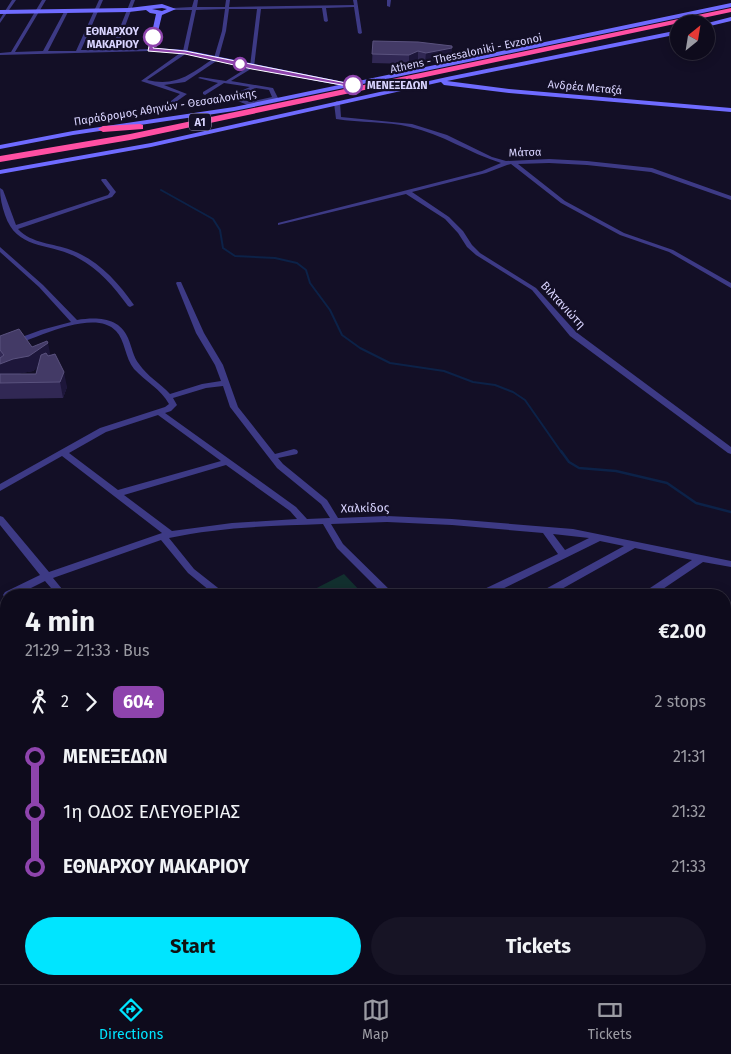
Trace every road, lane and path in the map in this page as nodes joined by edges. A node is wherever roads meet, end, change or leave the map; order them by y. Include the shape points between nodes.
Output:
1 (14, 0) edge
2 (44, 0) edge
3 (101, 0) edge
4 (133, 0) edge
5 (196, 0) edge
6 (228, 0) edge
7 (355, 0) edge
8 (389, 0) edge
9 (731, 1) edge
10 (163, 3) edge
11 (356, 6) junction
12 (389, 6) dead end
13 (324, 7) junction
14 (729, 7) edge
15 (227, 8) junction
16 (259, 8) junction
17 (715, 8) junction
18 (149, 9) junction
19 (173, 9) junction
20 (195, 9) junction
21 (129, 10) junction
22 (97, 11) junction
23 (3, 12) edge
24 (37, 12) junction
25 (66, 12) junction
26 (159, 13) junction
27 (731, 19) edge
28 (326, 21) dead end
29 (715, 21) edge
30 (0, 22) edge
31 (718, 22) joint
32 (715, 23) edge
33 (715, 23) edge
34 (670, 31) edge
35 (670, 32) edge
36 (360, 33) dead end
37 (601, 40) junction
38 (150, 50) junction
39 (113, 51) junction
40 (78, 52) junction
41 (185, 52) junction
42 (45, 53) junction
43 (0, 54) edge
44 (12, 54) junction
45 (216, 59) junction
46 (252, 67) junction
47 (200, 78) dead end
48 (225, 82) junction
49 (437, 82) junction
50 (160, 84) junction
51 (353, 85) junction
52 (255, 87) junction
53 (205, 93) dead end
54 (173, 102) dead end
55 (274, 102) junction
56 (337, 103) junction
57 (731, 110) edge
58 (102, 129) joint
59 (0, 147) edge
60 (0, 159) edge
61 (506, 163) junction
62 (514, 164) junction
63 (0, 169) edge
64 (104, 180) dead end
65 (0, 190) edge
66 (406, 191) junction
67 (731, 198) edge
68 (280, 224) dead end
69 (14, 228) junction
70 (0, 249) edge
71 (179, 283) dead end
72 (731, 286) edge
73 (130, 305) dead end
74 (75, 322) junction
75 (0, 348) edge
76 (225, 383) junction
77 (171, 401) junction
78 (159, 412) junction
79 (731, 451) edge
80 (62, 452) junction
81 (294, 452) dead end
82 (273, 457) junction
83 (227, 462) junction
84 (0, 488) edge
85 (119, 493) junction
86 (0, 519) edge
87 (325, 521) junction
88 (336, 521) junction
89 (305, 522) junction
90 (546, 530) junction
91 (166, 535) junction
92 (600, 536) junction
93 (634, 544) junction
94 (563, 554) junction
95 (700, 559) junction
96 (731, 564) edge
97 (47, 576) junction
98 (20, 589) edge
99 (57, 589) edge
100 (214, 589) edge
101 (384, 589) edge
102 (493, 589) edge
103 (555, 589) edge
104 (659, 589) edge

1 - 23 street
2 - 24 street
3 - 22 street
4 - 21 street
5 - 20 street
6 - 15 street
7 - 11 street
8 - 12 street
9 - 14 main road
10 - 18 main road
10 - 19 main road
11 - 13 street
11 - 36 street
13 - 16 street
13 - 28 street
14 - 17 main road
14 - 37 highway, Athens - Thessaloniki - Evzonoi / Α1
15 - 16 street
15 - 20 street
15 - 45 street
16 - 46 street
17 - 37 highway
17 - 51 main road
18 - 21 main road
18 - 26 main road
19 - 20 street
19 - 26 main road
20 - 41 street
21 - 22 main road
21 - 39 street
22 - 25 main road
22 - 40 street
23 - 24 main road
23 - 30 street
24 - 25 main road
24 - 44 street
25 - 42 street
26 - 38 main road
27 - 29 highway
27 - 31 main road
27 - 33 main road
31 - 32 highway
34 - 37 highway
35 - 49 main road
37 - 55 highway, Athens - Thessaloniki - Evzonoi / Α1
37 - 63 highway, Athens - Thessaloniki - Evzonoi / Α1
38 - 39 street
38 - 41 main road
39 - 40 street
40 - 42 street
41 - 45 main road
41 - 50 street via 144,80
42 - 44 street
43 - 44 street
45 - 46 main road
45 - 50 street via 183,81
46 - 48 street
46 - 51 main road
47 - 48 street
48 - 52 street
48 - 53 street
49 - 56 main road
49 - 57 main road, Ανδρέα Μεταξά
50 - 54 street via 184,94
51 - 55 main road
52 - 55 street via 273,90
52 - 55 street via 238,94 236,99 250,104
55 - 58 highway via 166,123
55 - 60 highway, Athens - Thessaloniki - Evzonoi / Α1 via 130,136
56 - 61 street, Μάτσα via 338,118 410,125 445,136
56 - 63 main road via 142,147
58 - 59 main road, Παράδρομος Αθηνών - Θεσσαλονίκης
61 - 62 street, Μάτσα
61 - 66 street via 484,172
62 - 67 street, Μάτσα via 549,161 630,166 666,174
62 - 72 street via 563,202 622,234 671,251
64 - 69 street via 113,192 110,196
65 - 69 street
66 - 68 street
66 - 79 street, Βιλτανιώτη via 447,218 478,254 534,289 573,334
69 - 73 street via 30,240 72,252 90,262 121,291
70 - 74 street
71 - 76 street
74 - 75 street
74 - 77 street via 98,321 119,329 135,364
76 - 77 street via 205,386
76 - 82 street via 234,407
77 - 78 street
78 - 80 street via 103,430
78 - 83 street
80 - 84 street
80 - 85 street
81 - 82 street
82 - 88 street via 288,474 324,502
83 - 85 street
83 - 89 street via 293,509
85 - 91 street
86 - 97 street
87 - 88 street, Χαλκίδος
87 - 89 street, Χαλκίδος
87 - 101 street via 340,546
88 - 90 street, Χαλκίδος via 387,519
89 - 91 street, Χαλκίδος via 232,526
90 - 92 street, Χαλκίδος
90 - 94 street
91 - 97 street, Χαλκίδος
91 - 100 street via 191,571
92 - 93 street, Χαλκίδος
92 - 94 street
93 - 95 street, Χαλκίδος
93 - 103 street
94 - 102 street
95 - 96 street, Χαλκίδος
95 - 104 street
97 - 98 street, Χαλκίδος
97 - 99 street

